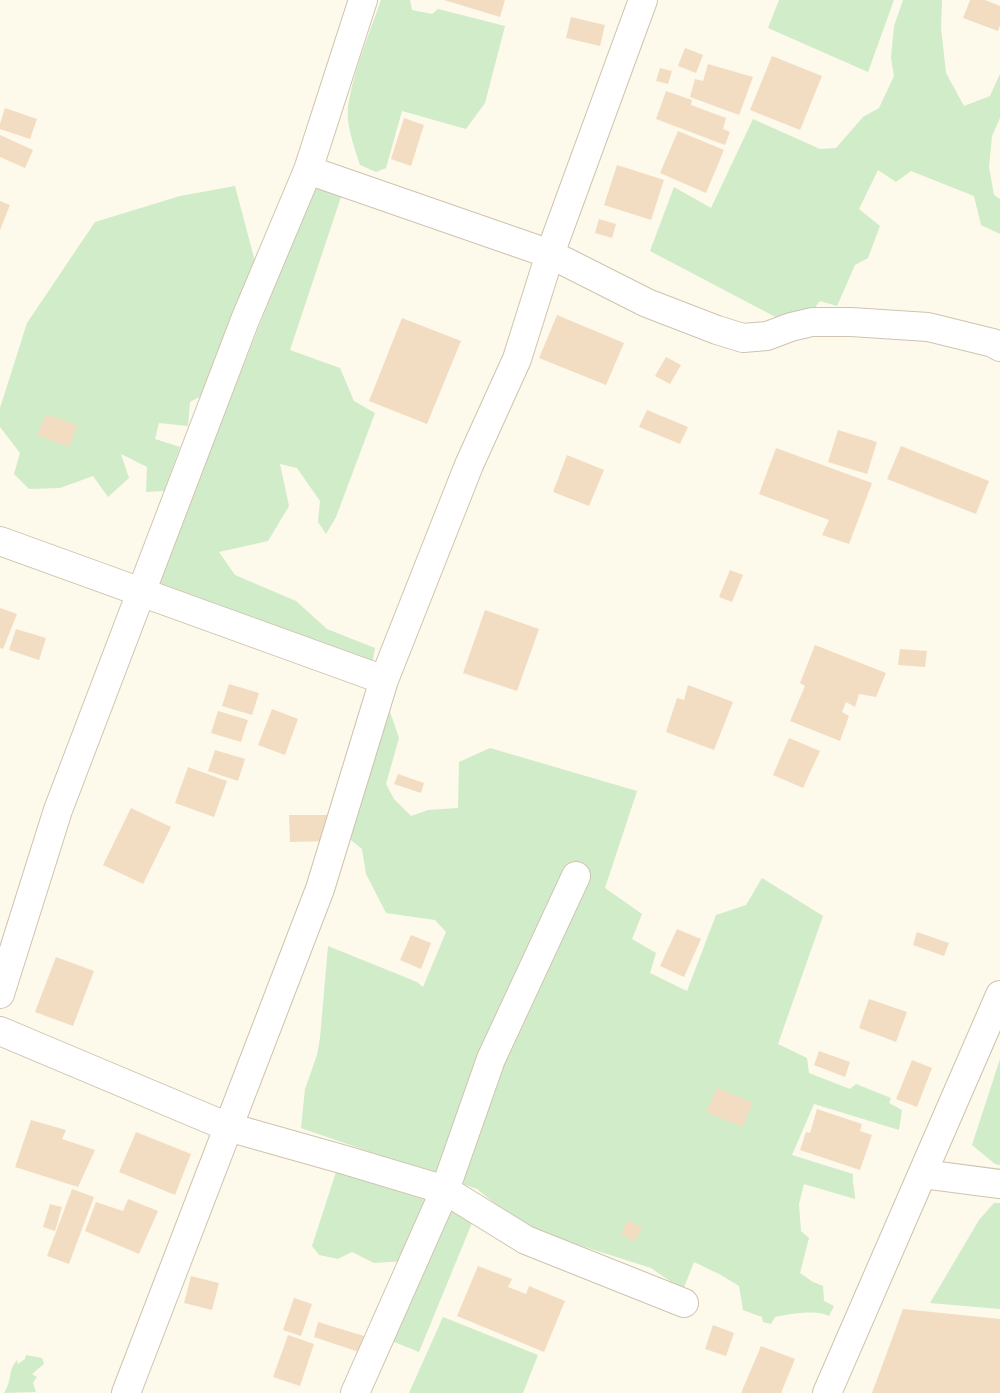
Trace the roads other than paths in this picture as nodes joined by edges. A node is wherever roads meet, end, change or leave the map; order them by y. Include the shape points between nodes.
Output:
1 (363, 0) edge
2 (643, 0) edge
3 (308, 170) junction
4 (550, 254) junction
5 (1000, 347) edge
6 (0, 540) edge
7 (142, 591) junction
8 (384, 680) junction
9 (576, 876) dead end
10 (0, 994) edge
11 (1000, 995) edge
12 (0, 1030) edge
13 (228, 1128) junction
14 (923, 1174) junction
15 (1000, 1184) edge
16 (444, 1190) junction
17 (684, 1303) dead end
18 (132, 1391) edge
19 (354, 1393) edge
20 (827, 1393) edge

1 - 3 street
2 - 4 street
3 - 4 street
3 - 7 street via 245,320
4 - 5 street via 648,303 744,338 767,336 812,322 851,322 928,327
4 - 8 street via 517,359 469,465
6 - 7 street
7 - 8 street
7 - 10 street via 58,810
8 - 13 street via 320,889
9 - 16 street via 490,1060
11 - 14 street
12 - 13 street
13 - 16 street
13 - 18 street
14 - 15 street
14 - 20 street
16 - 17 street via 526,1240
16 - 19 street

